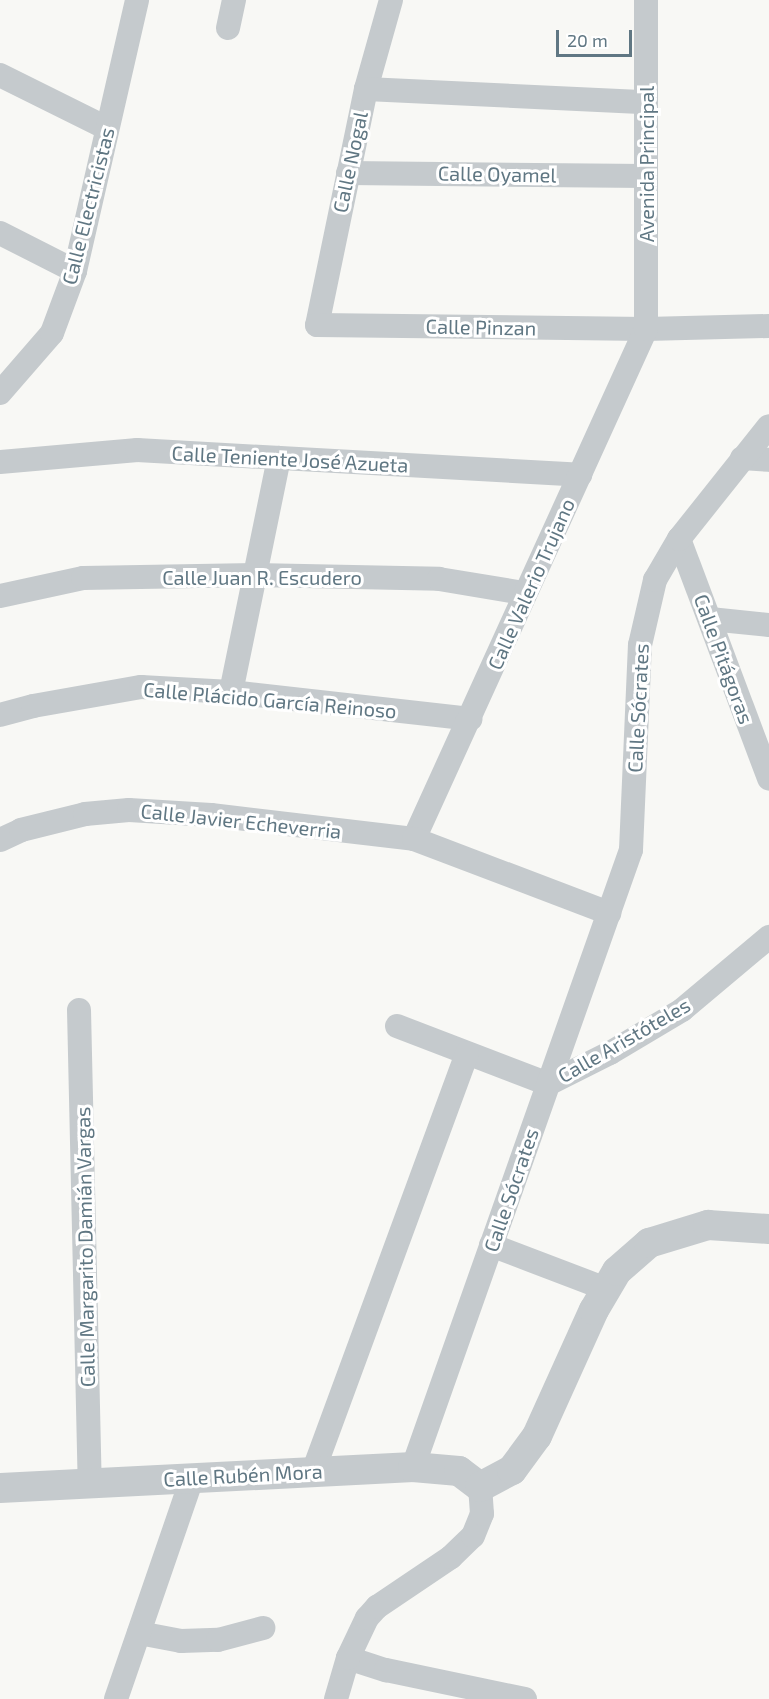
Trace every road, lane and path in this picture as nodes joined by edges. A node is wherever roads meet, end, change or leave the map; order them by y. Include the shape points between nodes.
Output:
1 (137, 0) edge
2 (234, 0) edge
3 (391, 0) edge
4 (646, 0) edge
5 (228, 28) dead end
6 (0, 75) edge
7 (366, 89) junction
8 (646, 102) junction
9 (107, 128) junction
10 (348, 172) junction
11 (646, 176) junction
12 (0, 233) edge
13 (75, 272) junction
14 (316, 325) joint
15 (769, 326) edge
16 (646, 329) junction
17 (0, 393) edge
18 (769, 426) edge
19 (279, 458) junction
20 (742, 458) junction
21 (769, 460) edge
22 (0, 462) edge
23 (580, 475) junction
24 (679, 539) junction
25 (255, 575) junction
26 (524, 593) junction
27 (0, 596) edge
28 (710, 619) junction
29 (769, 625) edge
30 (231, 692) junction
31 (0, 716) edge
32 (470, 719) junction
33 (769, 779) edge
34 (414, 839) junction
35 (0, 840) edge
36 (609, 913) junction
37 (769, 937) edge
38 (79, 1010) dead end
39 (396, 1026) dead end
40 (467, 1053) junction
41 (548, 1084) junction
42 (769, 1229) edge
43 (491, 1245) junction
44 (606, 1289) junction
45 (412, 1467) junction
46 (314, 1472) junction
47 (192, 1478) junction
48 (90, 1483) junction
49 (480, 1487) junction
50 (0, 1488) edge
51 (263, 1628) dead end
52 (139, 1632) junction
53 (348, 1658) junction
54 (518, 1698) edge
55 (116, 1699) edge
56 (336, 1699) edge

1 - 9 street, Calle Electricistas
2 - 5 street
3 - 7 street, Calle Nogal
4 - 8 street, Avenida Principal
6 - 9 street
7 - 8 street
7 - 10 street, Calle Nogal
8 - 11 street, Avenida Principal
9 - 13 street, Calle Electricistas
10 - 11 street, Calle Oyamel
10 - 14 street, Calle Nogal
11 - 16 street, Avenida Principal
12 - 13 street
13 - 17 street, Calle Electricistas via 52,333
14 - 16 street, Calle Pinzan
15 - 16 street, Calle Pinzan
16 - 23 street, Calle Valerio Trujano
18 - 20 street, Calle Sócrates
19 - 22 street, Calle Teniente José Azueta via 137,450
19 - 23 street, Calle Teniente José Azueta
19 - 25 street
20 - 21 street
20 - 24 street, Calle Sócrates
23 - 26 street, Calle Valerio Trujano
24 - 28 street, Calle Pitágoras
24 - 36 street, Calle Sócrates via 655,580 640,645 631,850
25 - 26 street, Calle Juan R. Escudero via 440,579
25 - 27 street, Calle Juan R. Escudero via 82,578
25 - 30 street
26 - 32 street, Calle Valerio Trujano
28 - 29 street
28 - 33 street, Calle Pitágoras
30 - 31 street, Calle Plácido García Reinoso via 141,687 33,706
30 - 32 street, Calle Plácido García Reinoso
32 - 34 street, Calle Valerio Trujano
34 - 35 street, Calle Javier Echeverria via 212,815 129,810 85,814
34 - 36 street
36 - 41 street, Calle Sócrates
37 - 41 street, Calle Aristóteles via 682,1010
38 - 48 street, Calle Margarito Damián Vargas
39 - 40 street, Calle Aristóteles
40 - 41 street, Calle Aristóteles
40 - 46 street
41 - 43 street, Calle Sócrates
42 - 44 street via 708,1225 649,1243 617,1271
43 - 44 street
43 - 45 street, Calle Sócrates
44 - 49 street via 537,1436 512,1470
45 - 46 street, Calle Rubén Mora
45 - 49 street, Calle Rubén Mora via 459,1471
46 - 47 street, Calle Rubén Mora
47 - 48 street, Calle Rubén Mora
47 - 52 street
48 - 50 street, Calle Rubén Mora
49 - 53 street via 482,1514 473,1536 451,1557 376,1607
51 - 52 street via 218,1640 181,1641
52 - 55 street
53 - 54 street
53 - 56 street

